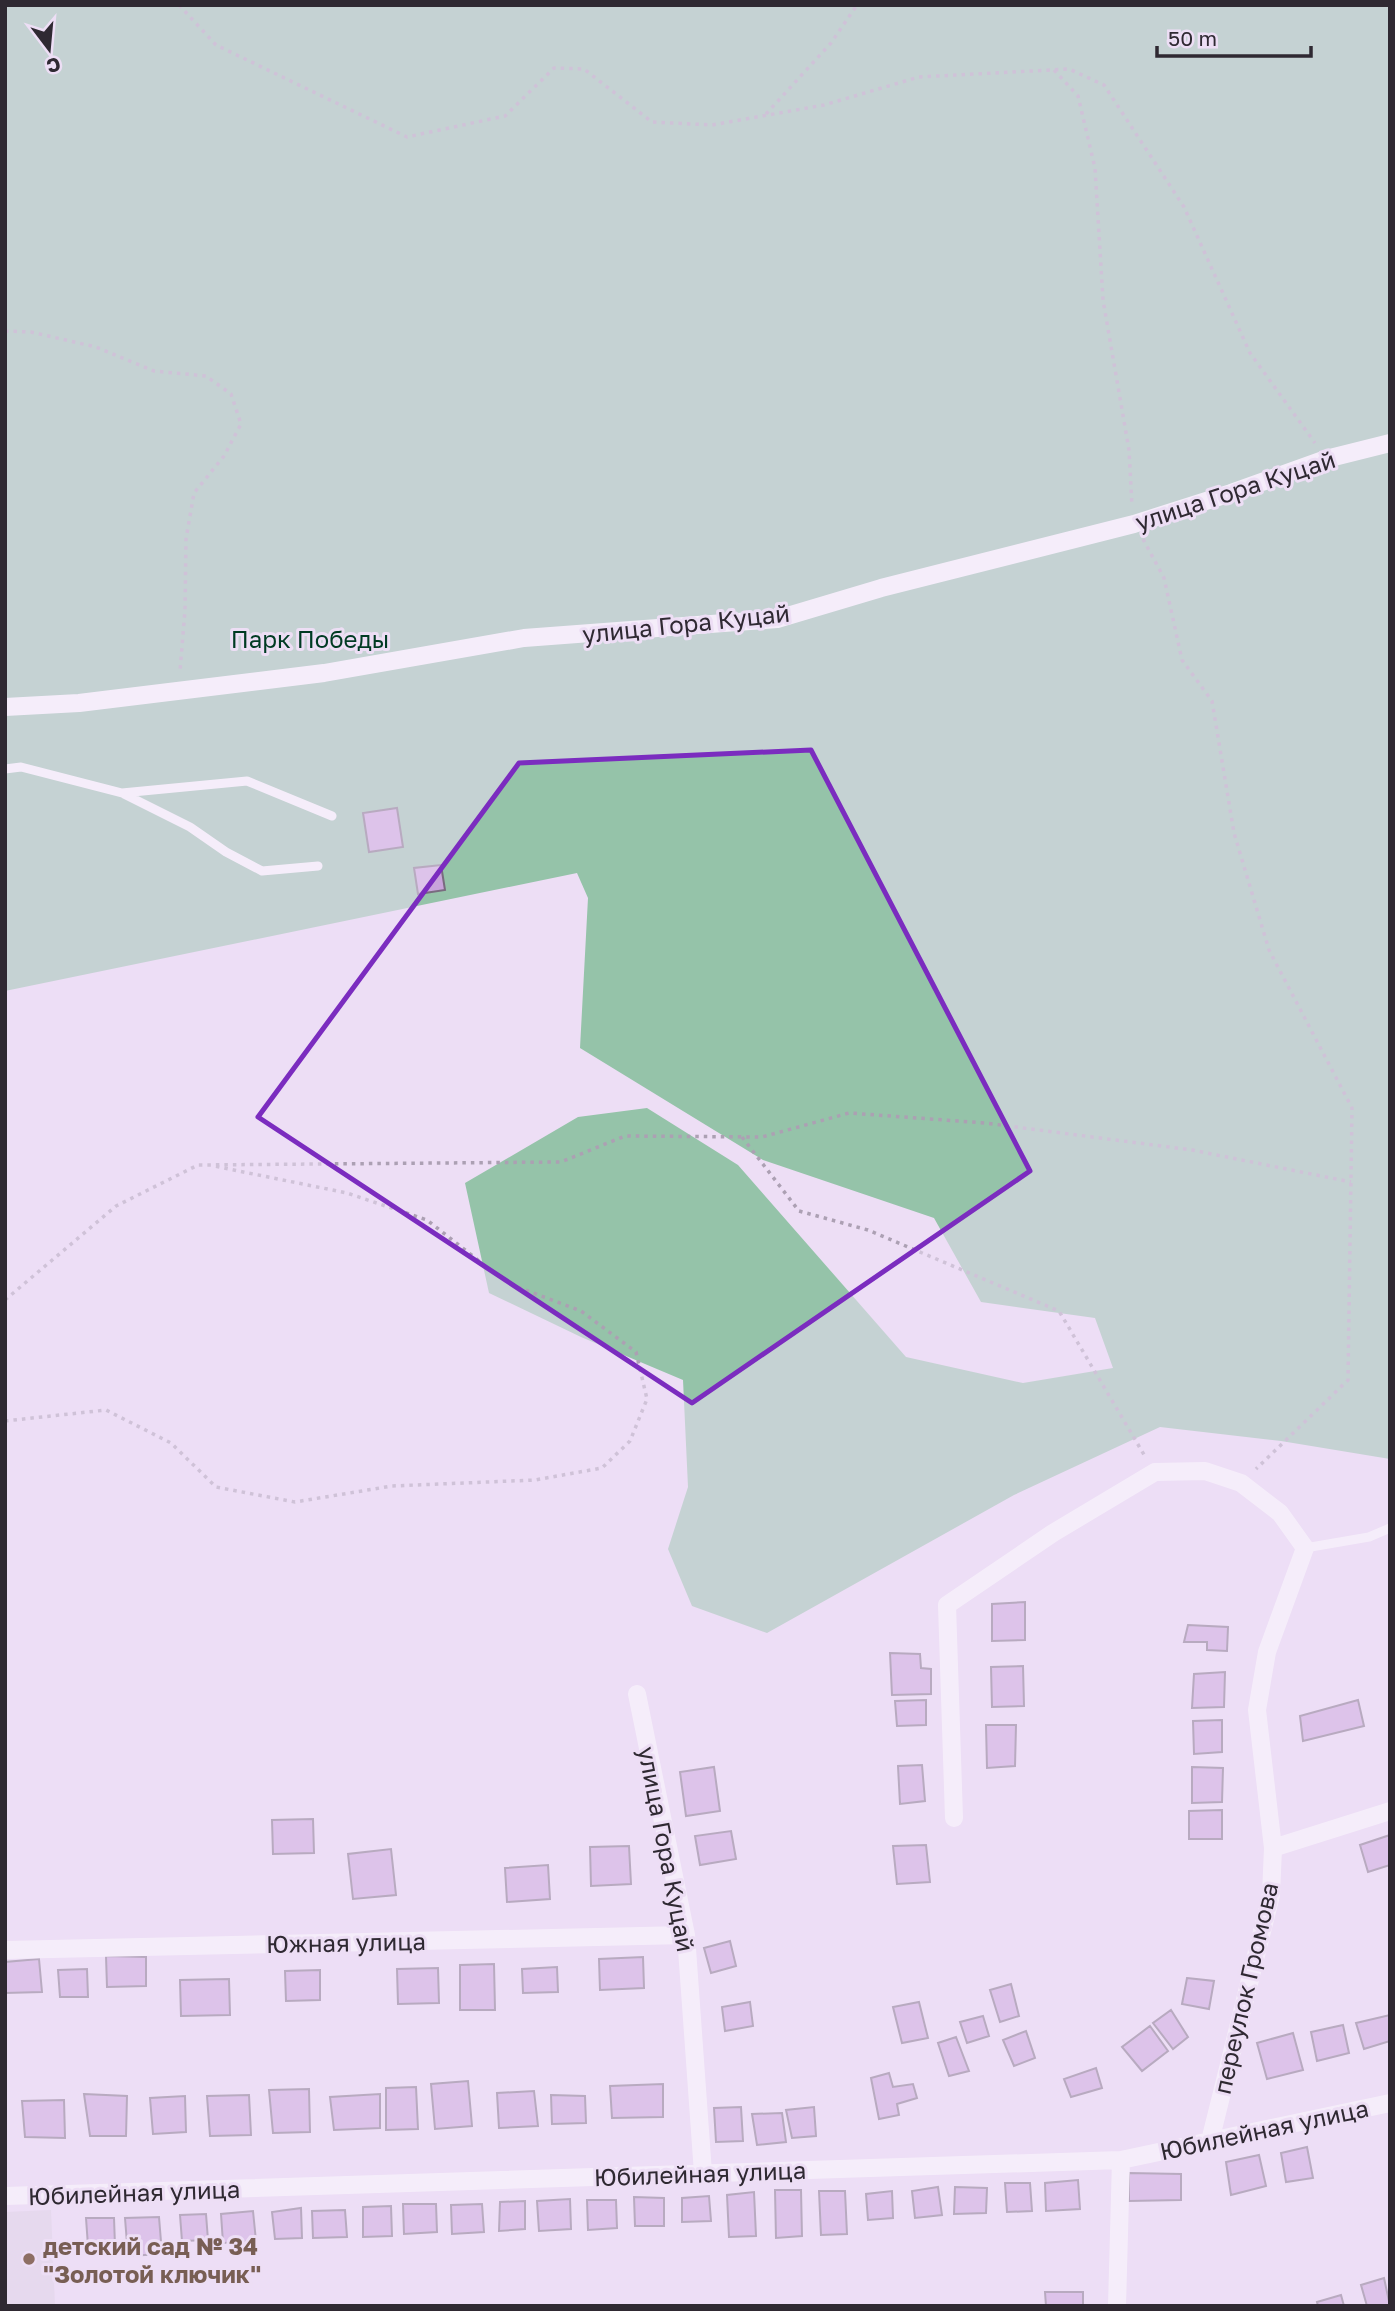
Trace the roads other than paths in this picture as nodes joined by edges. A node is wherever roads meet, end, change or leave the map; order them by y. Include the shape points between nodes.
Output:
1 (1390, 443) edge
2 (5, 707) edge
3 (5, 769) edge
4 (122, 793) junction
5 (332, 816) dead end
6 (318, 866) dead end
7 (1390, 1528) edge
8 (1305, 1548) junction
9 (637, 1694) dead end
10 (1390, 1811) edge
11 (954, 1818) dead end
12 (1273, 1848) junction
13 (686, 1934) junction
14 (5, 1950) edge
15 (1390, 2103) edge
16 (1210, 2141) junction
17 (1121, 2160) junction
18 (703, 2173) junction
19 (5, 2196) edge
20 (1117, 2306) edge

1 - 2 street, улица Гора Куцай via 1326,458 1134,524 881,587 777,619 524,638 324,673
3 - 4 lane via 20,767
4 - 5 lane via 247,781
4 - 6 lane via 262,871
7 - 8 lane via 1369,1537
8 - 11 street via 1280,1513 1241,1483 1205,1472 1155,1472 947,1605
8 - 12 street, переулок Громова via 1266,1652 1257,1710
9 - 13 street, улица Гора Куцай
10 - 12 street
12 - 16 street, переулок Громова via 1271,1895
13 - 14 street, Южная улица
13 - 18 street, улица Гора Куцай
15 - 16 street, Юбилейная улица
16 - 17 street, Юбилейная улица
17 - 18 street, Юбилейная улица
17 - 20 street
18 - 19 street, Юбилейная улица

